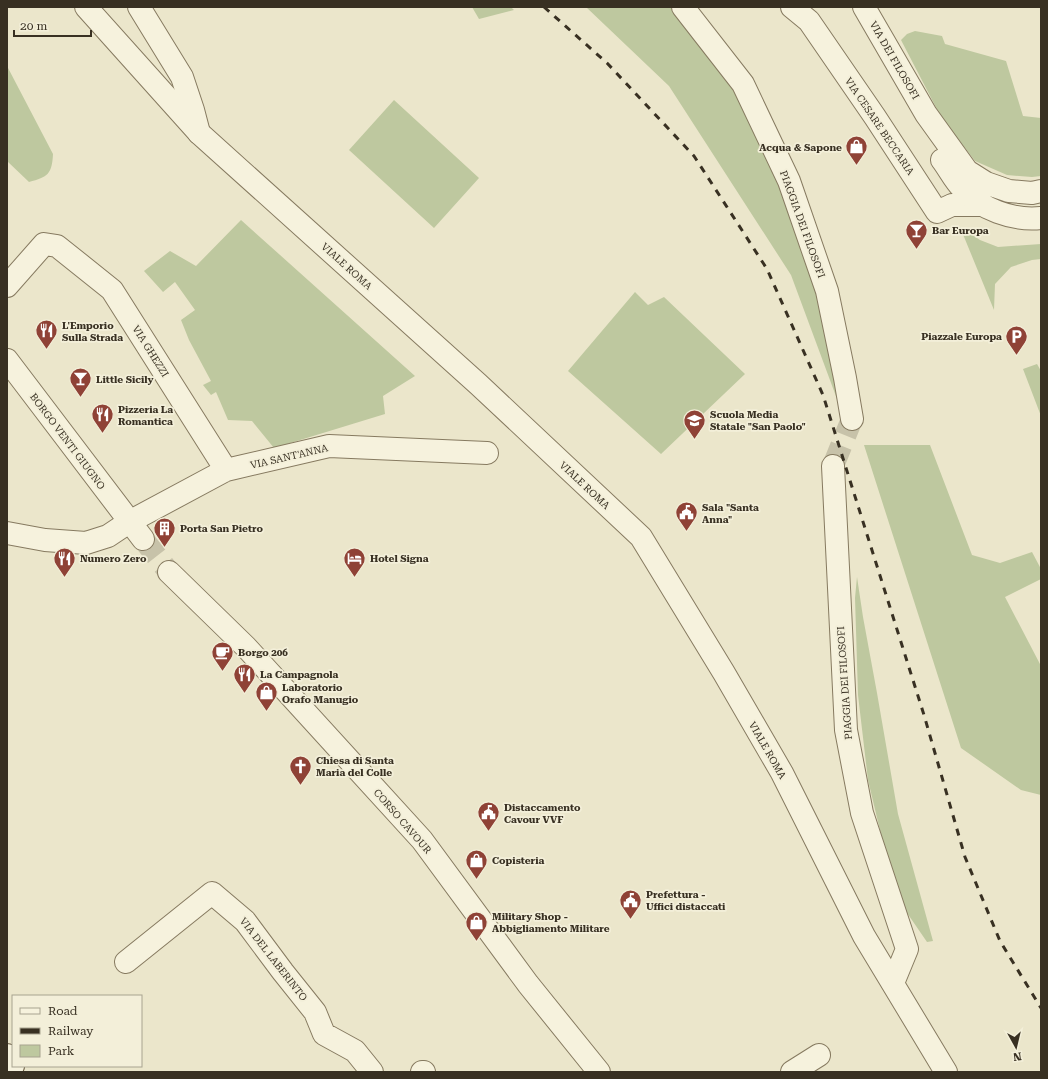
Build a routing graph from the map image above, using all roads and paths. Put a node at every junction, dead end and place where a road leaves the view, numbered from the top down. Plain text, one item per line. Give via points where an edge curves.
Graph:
1 (86, 7) edge
2 (139, 7) edge
3 (683, 7) edge
4 (792, 7) edge
5 (864, 7) edge
6 (926, 114) junction
7 (199, 133) junction
8 (1041, 191) edge
9 (981, 205) junction
10 (1041, 218) edge
11 (7, 286) edge
12 (7, 360) edge
13 (852, 419) tunnel mouth
14 (487, 453) dead end
15 (833, 466) tunnel mouth
16 (226, 470) junction
17 (129, 522) junction
18 (7, 533) edge
19 (143, 539) tunnel mouth
20 (169, 572) tunnel mouth
21 (126, 962) dead end
22 (892, 983) junction
23 (7, 1055) edge
24 (819, 1055) dead end
25 (12, 1064) edge
26 (372, 1072) edge
27 (599, 1072) edge
28 (792, 1072) edge
29 (946, 1072) edge

1 - 7 street, VIALE ROMA
2 - 7 street via 182,77
3 - 13 street, PIAGGIA DEI FILOSOFI via 743,84 789,181 827,291
4 - 9 street, VIA CESARE BECCARIA via 809,21 937,212 952,205
5 - 6 street, VIA DEI FILOSOFI
6 - 8 street, VIA DEI FILOSOFI via 967,171 986,183 1009,191
6 - 9 street, VIA DEI FILOSOFI via 940,157 962,188
7 - 22 street, VIALE ROMA via 478,384 641,538 782,773 864,936
9 - 10 street, VIA DEI FILOSOFI via 1017,217
11 - 16 street, VIA GHEZZI via 44,244 57,246 112,290
12 - 17 street, BORGO VENTI GIUGNO
14 - 16 street, VIA SANT'ANNA via 329,446
15 - 22 street, PIAGGIA DEI FILOSOFI via 846,730 862,813 908,949
16 - 17 street, VIA SANT'ANNA
17 - 18 street, VIA SANT'ANNA via 108,536 86,543 45,540
17 - 19 street
20 - 27 street, CORSO CAVOUR via 246,647 422,840 528,984
21 - 26 street, VIA DEL LABERINTO via 212,893 245,921 316,1012 324,1034 355,1051
22 - 29 street, VIALE ROMA
23 - 25 street
24 - 28 street

